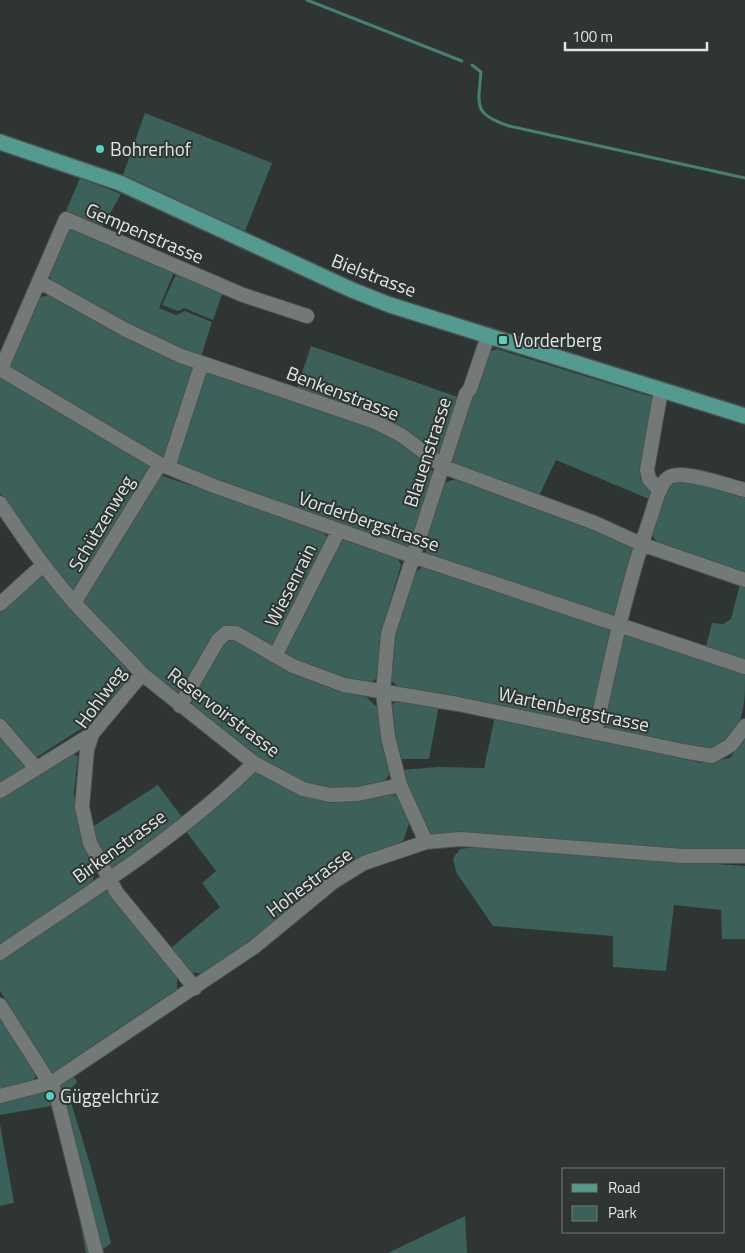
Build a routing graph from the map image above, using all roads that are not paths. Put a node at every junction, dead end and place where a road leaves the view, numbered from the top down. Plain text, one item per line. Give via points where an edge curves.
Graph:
1 (0, 142) edge
2 (40, 282) junction
3 (307, 316) dead end
4 (488, 336) junction
5 (202, 363) junction
6 (0, 369) edge
7 (661, 390) junction
8 (745, 416) edge
9 (164, 465) junction
10 (444, 467) junction
11 (745, 490) edge
12 (660, 492) junction
13 (0, 503) edge
14 (339, 530) junction
15 (641, 544) junction
16 (412, 556) junction
17 (43, 565) junction
18 (745, 580) edge
19 (74, 603) junction
20 (0, 604) edge
21 (618, 626) junction
22 (275, 656) junction
23 (745, 667) edge
24 (142, 674) junction
25 (383, 692) junction
26 (180, 706) junction
27 (0, 726) edge
28 (745, 726) edge
29 (595, 733) junction
30 (92, 734) junction
31 (254, 763) junction
32 (36, 768) junction
33 (400, 785) junction
34 (0, 791) edge
35 (426, 842) junction
36 (745, 856) edge
37 (108, 879) junction
38 (0, 953) edge
39 (195, 988) junction
40 (0, 1005) edge
41 (51, 1083) junction
42 (0, 1096) edge
43 (96, 1253) edge

1 - 4 main road, Bielstrasse via 120,183 352,290
2 - 3 street, Gempenstrasse via 66,220 243,295
2 - 5 street, Benkenstrasse via 126,330
2 - 6 street, Gempenstrasse
4 - 7 main road, Bielstrasse
4 - 10 street, Blauenstrasse
5 - 9 street, Schützenweg
5 - 10 street, Benkenstrasse via 372,421 401,435
6 - 9 street, Vorderbergstrasse
7 - 8 main road, Bielstrasse
7 - 12 street via 647,470 649,479
9 - 14 street, Vorderbergstrasse
9 - 19 street, Schützenweg
10 - 15 street, Benkenstrasse via 595,523
10 - 16 street, Blauenstrasse
11 - 12 street via 680,473 668,478
12 - 15 street
13 - 17 street, Hohlweg
14 - 16 street, Vorderbergstrasse
14 - 22 street, Wiesenrain
15 - 18 street, Benkenstrasse
15 - 21 street
16 - 21 street, Vorderbergstrasse
16 - 25 street, Blauenstrasse via 388,634
17 - 19 street, Hohlweg
17 - 20 street
19 - 24 street, Hohlweg
21 - 23 street, Vorderbergstrasse
21 - 29 street
22 - 25 street, Wartenbergstrasse via 344,685
22 - 26 street, Wartenbergstrasse via 236,633 226,633 218,640
24 - 26 street, Reservoirstrasse
24 - 30 street, Hohlweg
25 - 29 street, Wartenbergstrasse
25 - 33 street, Blauenstrasse via 388,737
26 - 31 street, Reservoirstrasse
27 - 32 street
28 - 29 street, Wartenbergstrasse via 731,745 712,756
30 - 32 street
30 - 37 street, Hohlweg via 87,750 82,808 90,843
31 - 33 street, Reservoirstrasse via 303,789 330,795 358,794
31 - 37 street, Birkenstrasse via 223,794
32 - 34 street
33 - 35 street, Blauenstrasse
35 - 36 street, Hohestrasse via 461,840 683,856
35 - 39 street, Hohestrasse via 364,863 333,882 254,947
37 - 38 street, Birkenstrasse
37 - 39 street, Hohlweg
39 - 41 street, Hohestrasse
40 - 41 street
41 - 42 street, Hohestrasse
41 - 43 street via 66,1125

